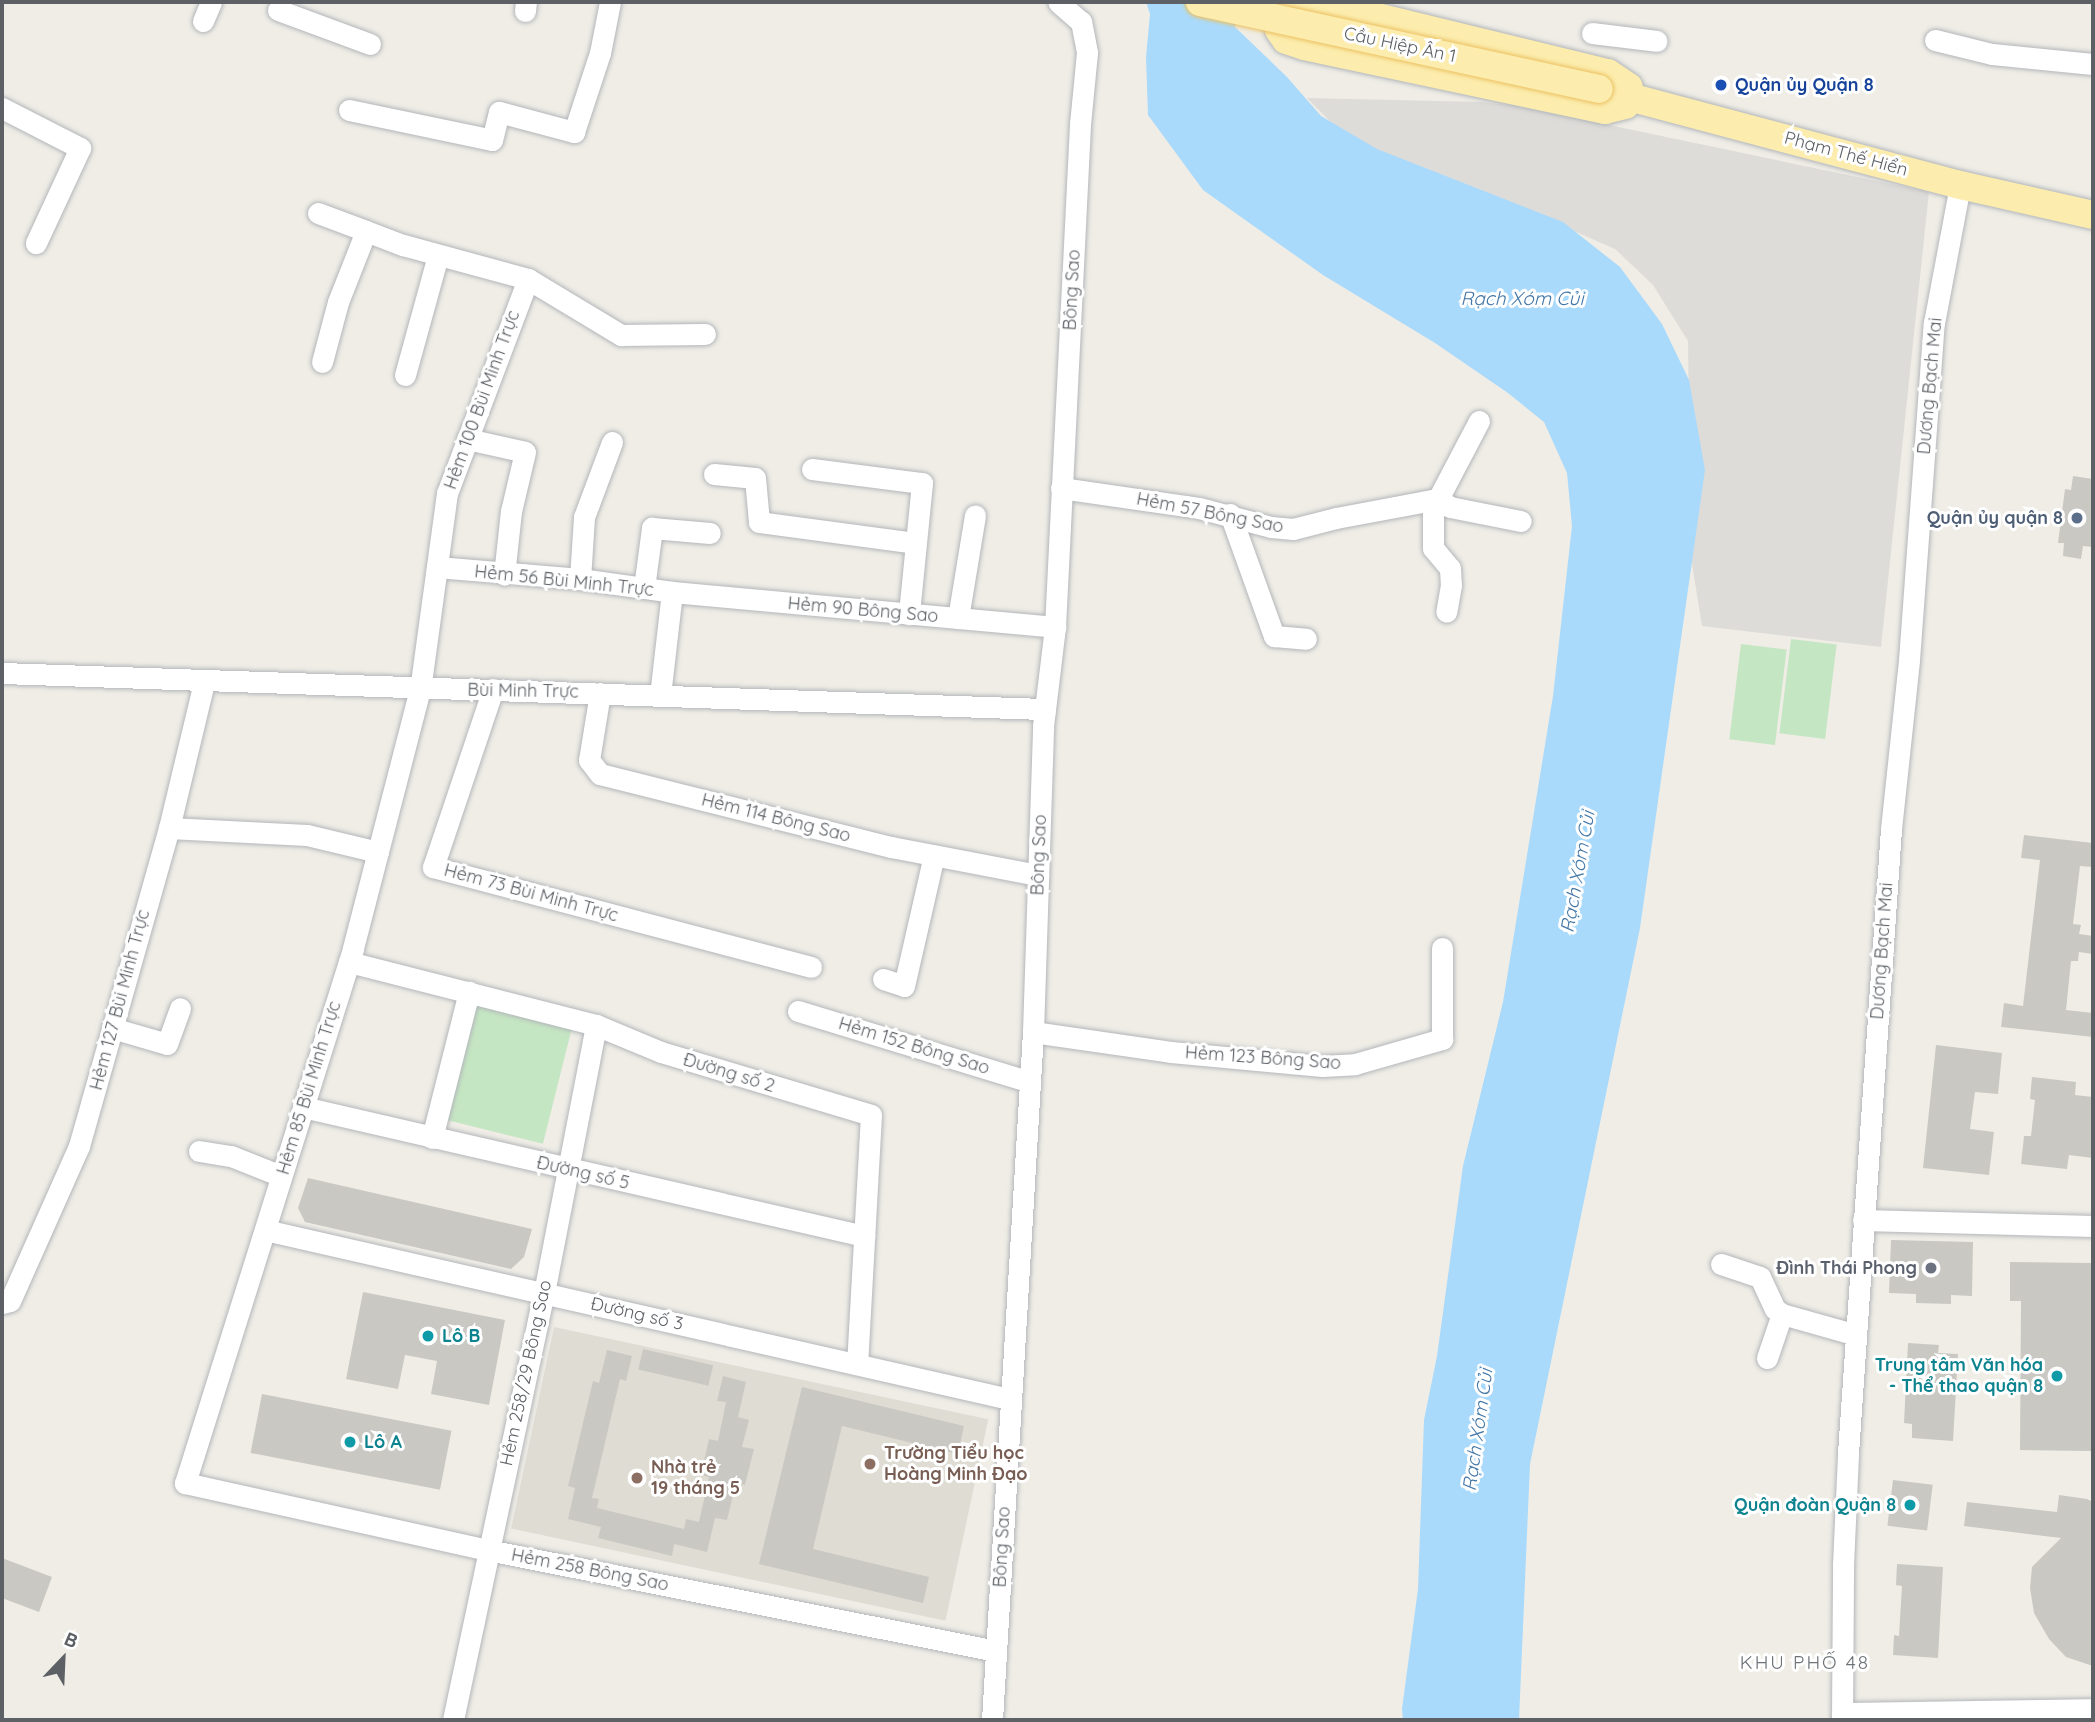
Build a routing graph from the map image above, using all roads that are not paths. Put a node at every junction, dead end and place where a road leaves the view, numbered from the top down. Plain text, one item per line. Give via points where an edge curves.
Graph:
1 (610, 2) edge
2 (1058, 2) edge
3 (1200, 2) edge
4 (1293, 2) edge
5 (1316, 2) edge
6 (278, 10) dead end
7 (1592, 33) dead end
8 (1936, 40) dead end
9 (1657, 41) dead end
10 (370, 44) dead end
11 (2093, 64) edge
12 (1599, 89) joint
13 (1636, 97) junction
14 (2, 108) edge
15 (349, 110) dead end
16 (1960, 186) junction
17 (318, 213) dead end
18 (2093, 215) edge
19 (366, 231) junction
20 (36, 243) dead end
21 (438, 255) junction
22 (527, 279) junction
23 (705, 334) dead end
24 (322, 362) dead end
25 (405, 375) dead end
26 (1479, 421) dead end
27 (467, 439) junction
28 (612, 442) dead end
29 (812, 469) dead end
30 (714, 474) dead end
31 (1061, 488) junction
32 (1436, 499) junction
33 (1230, 514) junction
34 (975, 515) dead end
35 (1521, 521) dead end
36 (710, 533) dead end
37 (916, 543) junction
38 (437, 567) junction
39 (504, 575) junction
40 (580, 579) junction
41 (644, 588) junction
42 (672, 593) junction
43 (1446, 612) dead end
44 (909, 614) junction
45 (958, 618) junction
46 (1055, 627) junction
47 (1306, 639) dead end
48 (2, 673) edge
49 (204, 682) junction
50 (420, 689) junction
51 (493, 689) junction
52 (600, 693) junction
53 (660, 695) junction
54 (1045, 709) junction
55 (169, 828) junction
56 (378, 852) junction
57 (934, 855) junction
58 (1038, 875) junction
59 (1442, 948) dead end
60 (349, 961) junction
61 (811, 967) dead end
62 (883, 979) dead end
63 (469, 992) junction
64 (180, 1008) dead end
65 (798, 1011) dead end
66 (596, 1025) junction
67 (112, 1028) junction
68 (1033, 1032) junction
69 (1030, 1082) junction
70 (303, 1107) junction
71 (432, 1138) junction
72 (199, 1151) dead end
73 (566, 1170) junction
74 (281, 1176) junction
75 (1863, 1220) junction
76 (2093, 1226) edge
77 (265, 1230) junction
78 (864, 1236) junction
79 (1721, 1264) dead end
80 (544, 1293) junction
81 (2, 1303) edge
82 (1782, 1314) junction
83 (1856, 1335) junction
84 (1767, 1358) dead end
85 (857, 1364) junction
86 (1009, 1399) junction
87 (185, 1483) joint
88 (488, 1550) junction
89 (996, 1651) junction
90 (2093, 1709) edge
91 (1842, 1717) edge
92 (453, 1720) edge
93 (992, 1720) edge

1 - 15 street via 600,53 574,132 499,112 492,140
2 - 31 street, Bông Sao via 1081,22 1087,52
3 - 12 main road, Cầu Hiệp Ân 1, bridge
4 - 13 main road via 1287,6 1279,30 1286,40 1304,47 1605,110 1620,108
5 - 13 main road via 1608,73 1627,84
6 - 10 street
7 - 9 street
8 - 11 street via 1992,54
12 - 13 main road, Phạm Thế Hiển
13 - 16 main road, Phạm Thế Hiển
14 - 20 street via 80,148
16 - 18 main road, Phạm Thế Hiển
16 - 75 street, Dương Bạch Mai via 1934,323
17 - 19 street
19 - 21 street
19 - 24 street via 338,302
21 - 22 street
21 - 25 street
22 - 23 street via 621,335
22 - 27 street, Hẻm 100 Bùi Minh Trực
26 - 32 street
27 - 38 street, Hẻm 100 Bùi Minh Trực via 447,493
27 - 39 street via 525,452 511,511
28 - 40 street via 584,517
29 - 37 street via 922,483
30 - 37 street via 755,478 760,522
31 - 33 street, Hẻm 57 Bông Sao
31 - 46 street, Bông Sao
32 - 33 street, Hẻm 57 Bông Sao via 1293,529
32 - 35 street, Hẻm 57 Bông Sao
32 - 43 street via 1433,548 1450,568
33 - 47 street via 1274,636
34 - 45 street
36 - 41 street via 652,528
37 - 44 street
38 - 39 street, Hẻm 56 Bùi Minh Trực
38 - 50 street, Hẻm 100 Bùi Minh Trực
39 - 40 street, Hẻm 56 Bùi Minh Trực
40 - 41 street, Hẻm 56 Bùi Minh Trực
41 - 42 street, Hẻm 56 Bùi Minh Trực
42 - 44 street, Hẻm 90 Bông Sao
42 - 53 street, Hẻm 56 Bùi Minh Trực
44 - 45 street, Hẻm 90 Bông Sao
45 - 46 street, Hẻm 90 Bông Sao
46 - 54 street, Bông Sao
48 - 49 street, Bùi Minh Trực
49 - 50 street, Bùi Minh Trực
49 - 55 street, Hẻm 127 Bùi Minh Trực
50 - 51 street, Bùi Minh Trực
50 - 56 street, Hẻm 85 Bùi Minh Trực
51 - 52 street, Bùi Minh Trực
51 - 61 street, Hẻm 73 Bùi Minh Trực via 433,867
52 - 53 street, Bùi Minh Trực
52 - 57 street, Hẻm 114 Bông Sao via 589,760 600,774
53 - 54 street, Bùi Minh Trực
54 - 58 street, Bông Sao
55 - 56 street via 307,835
55 - 67 street, Hẻm 127 Bùi Minh Trực
56 - 60 street, Hẻm 85 Bùi Minh Trực
57 - 58 street, Hẻm 114 Bông Sao
57 - 62 street via 904,986
58 - 68 street, Bông Sao
59 - 68 street, Hẻm 123 Bông Sao via 1442,1040 1355,1064 1322,1066 1171,1052
60 - 63 street, Đường số 2
60 - 70 street, Hẻm 85 Bùi Minh Trực
63 - 66 street, Đường số 2
63 - 71 street
64 - 67 street via 167,1044
65 - 69 street, Hẻm 152 Bông Sao
66 - 73 street, Hẻm 258/29 Bông Sao
66 - 78 street, Đường số 2 via 661,1052 871,1115
67 - 81 street, Hẻm 127 Bùi Minh Trực via 79,1146 10,1301
68 - 69 street, Bông Sao
69 - 86 street, Bông Sao
70 - 71 street, Đường số 5
70 - 74 street, Hẻm 85 Bùi Minh Trực
71 - 73 street, Đường số 5
72 - 74 street via 232,1156
73 - 78 street, Đường số 5
73 - 80 street, Hẻm 258/29 Bông Sao
74 - 77 street, Hẻm 85 Bùi Minh Trực
75 - 76 street
75 - 83 street, Dương Bạch Mai
77 - 80 street, Đường số 3
77 - 87 street, Hẻm 85 Bùi Minh Trực
78 - 85 street, Đường số 2
79 - 82 street via 1760,1277
80 - 85 street, Đường số 3
80 - 88 street, Hẻm 258/29 Bông Sao
82 - 83 street
82 - 84 street
83 - 91 street, Dương Bạch Mai via 1843,1566
85 - 86 street, Đường số 3
86 - 89 street, Bông Sao
87 - 88 street, Hẻm 258 Bông Sao
88 - 89 street, Hẻm 258 Bông Sao
88 - 92 street, Hẻm 258/29 Bông Sao
89 - 93 street, Bông Sao
90 - 91 street

